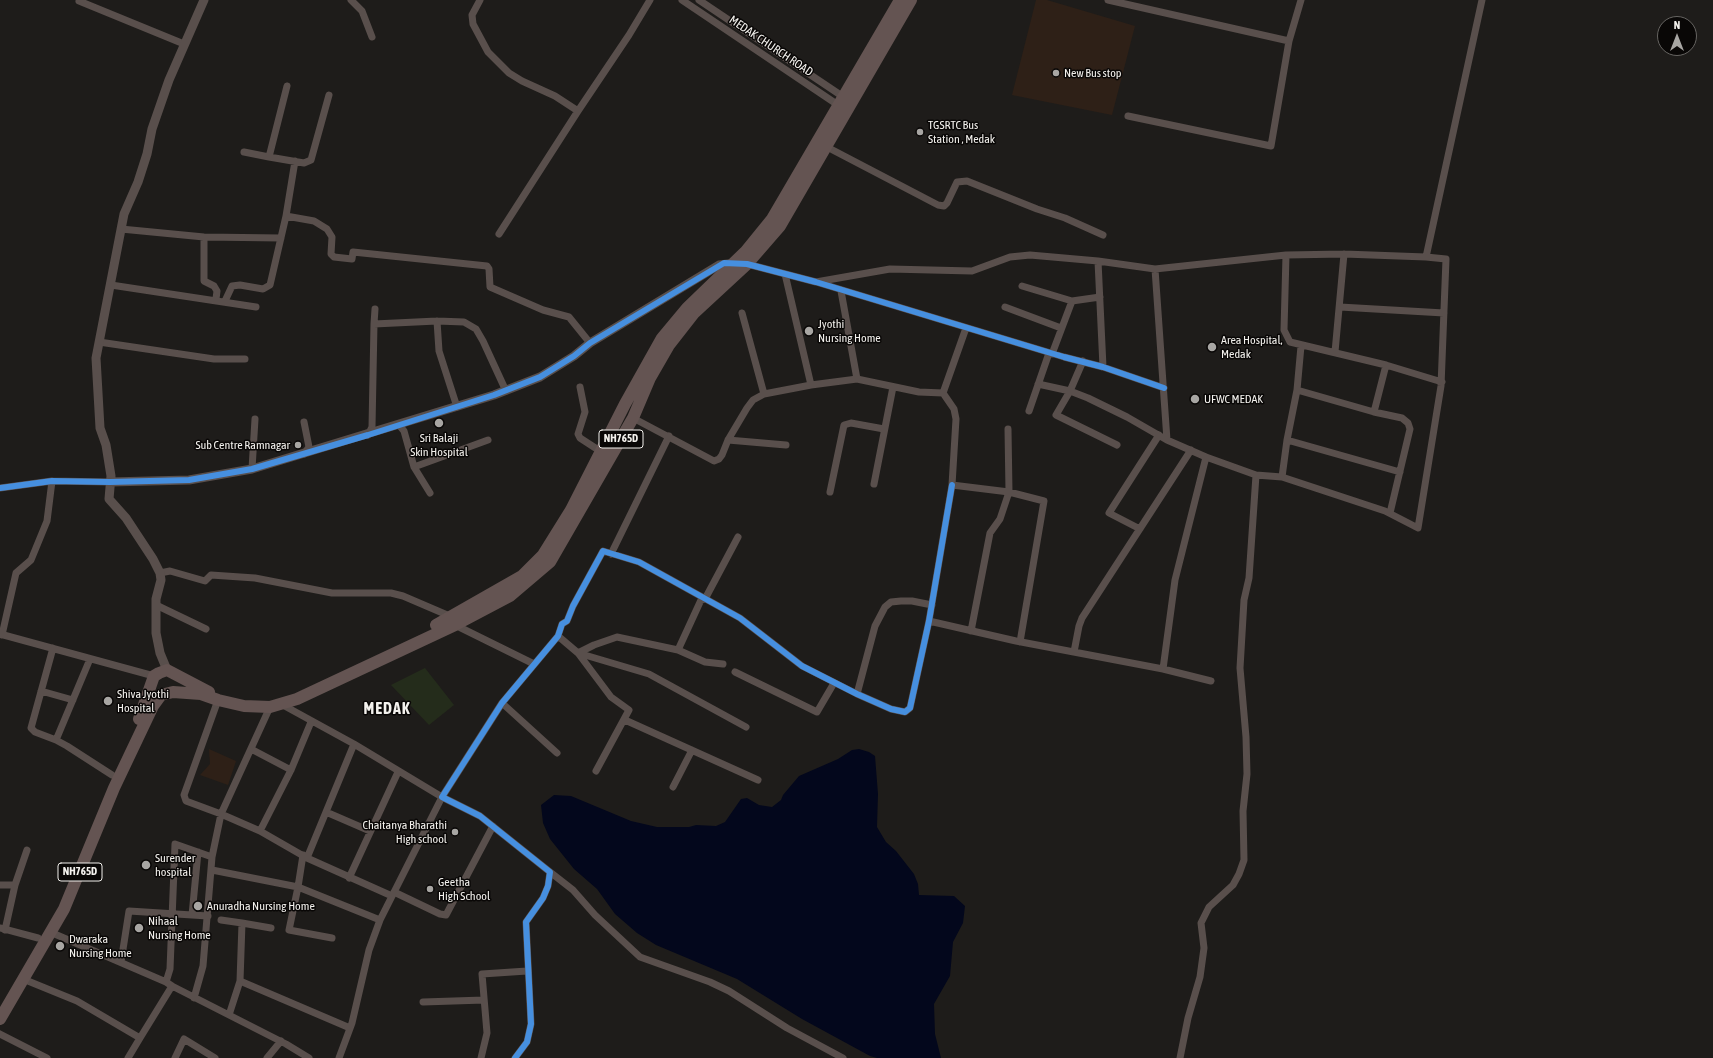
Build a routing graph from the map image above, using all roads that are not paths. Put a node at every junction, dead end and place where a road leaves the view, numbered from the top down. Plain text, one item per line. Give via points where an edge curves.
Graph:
1 (204, 0) edge
2 (351, 0) edge
3 (480, 0) edge
4 (650, 0) edge
5 (682, 0) edge
6 (700, 0) edge
7 (900, 0) edge
8 (911, 0) edge
9 (1108, 0) edge
10 (1301, 0) edge
11 (1480, 0) edge
12 (79, 1) edge
13 (372, 37) dead end
14 (1289, 41) junction
15 (184, 44) junction
16 (287, 86) dead end
17 (329, 94) dead end
18 (845, 103) junction
19 (578, 110) junction
20 (1128, 116) dead end
21 (826, 146) junction
22 (244, 152) dead end
23 (269, 157) junction
24 (295, 161) junction
25 (286, 216) junction
26 (121, 230) junction
27 (499, 234) dead end
28 (1103, 235) dead end
29 (204, 237) junction
30 (281, 238) junction
31 (1344, 254) junction
32 (1286, 255) junction
33 (1426, 257) junction
34 (1098, 261) junction
35 (733, 262) junction
36 (747, 264) junction
37 (1155, 270) junction
38 (785, 274) junction
39 (816, 282) junction
40 (110, 285) junction
41 (1022, 286) dead end
42 (841, 291) junction
43 (1100, 298) junction
44 (216, 299) junction
45 (225, 301) junction
46 (1072, 301) junction
47 (256, 306) dead end
48 (1340, 306) junction
49 (1005, 307) dead end
50 (375, 309) dead end
51 (742, 313) dead end
52 (1444, 313) junction
53 (437, 321) junction
54 (374, 324) junction
55 (966, 328) junction
56 (1061, 328) junction
57 (99, 342) junction
58 (590, 343) junction
59 (1301, 346) junction
60 (1335, 352) junction
61 (1051, 353) junction
62 (245, 359) dead end
63 (1083, 361) junction
64 (1386, 364) junction
65 (1103, 367) junction
66 (857, 379) junction
67 (1442, 382) junction
68 (1038, 384) junction
69 (812, 386) junction
70 (580, 387) dead end
71 (893, 387) junction
72 (1164, 388) junction
73 (1297, 390) junction
74 (506, 391) junction
75 (1070, 391) junction
76 (943, 393) junction
77 (764, 394) junction
78 (457, 407) junction
79 (1029, 411) dead end
80 (1374, 412) junction
81 (633, 418) junction
82 (255, 419) dead end
83 (304, 422) dead end
84 (399, 425) junction
85 (884, 429) junction
86 (1008, 429) dead end
87 (368, 435) junction
88 (1160, 435) junction
89 (669, 436) junction
90 (488, 440) dead end
91 (728, 440) junction
92 (1167, 440) junction
93 (1287, 440) junction
94 (786, 445) dead end
95 (1118, 445) dead end
96 (1191, 450) junction
97 (600, 451) junction
98 (304, 454) junction
99 (1206, 457) junction
100 (414, 467) junction
101 (252, 469) junction
102 (1400, 472) junction
103 (1256, 475) junction
104 (1282, 477) junction
105 (52, 481) junction
106 (110, 482) junction
107 (874, 484) dead end
108 (952, 485) junction
109 (0, 488) edge
110 (430, 492) dead end
111 (830, 492) dead end
112 (1009, 492) junction
113 (1390, 513) junction
114 (1140, 529) junction
115 (738, 537) dead end
116 (611, 554) junction
117 (160, 573) junction
118 (705, 599) junction
119 (156, 605) junction
120 (932, 605) junction
121 (454, 621) junction
122 (929, 621) junction
123 (206, 629) dead end
124 (974, 631) junction
125 (1, 635) edge
126 (558, 636) junction
127 (1020, 642) junction
128 (53, 648) junction
129 (678, 650) junction
130 (1074, 652) junction
131 (578, 653) junction
132 (90, 658) junction
133 (534, 664) junction
134 (723, 664) dead end
135 (1163, 669) junction
136 (167, 670) junction
137 (735, 672) dead end
138 (154, 676) junction
139 (1211, 681) dead end
140 (834, 683) junction
141 (41, 691) junction
142 (857, 694) junction
143 (73, 700) junction
144 (218, 700) junction
145 (502, 703) junction
146 (276, 706) junction
147 (624, 720) junction
148 (312, 722) junction
149 (746, 727) dead end
150 (56, 740) junction
151 (354, 744) junction
152 (251, 749) junction
153 (692, 750) junction
154 (557, 753) dead end
155 (291, 770) junction
156 (596, 771) dead end
157 (398, 772) junction
158 (112, 775) junction
159 (758, 780) dead end
160 (673, 787) dead end
161 (442, 797) junction
162 (326, 812) junction
163 (221, 814) junction
164 (493, 826) junction
165 (260, 831) junction
166 (370, 831) junction
167 (27, 850) dead end
168 (198, 852) junction
169 (305, 856) junction
170 (212, 857) junction
171 (212, 870) junction
172 (550, 872) junction
173 (349, 878) junction
174 (0, 885) edge
175 (15, 885) junction
176 (298, 887) junction
177 (393, 894) junction
178 (173, 915) junction
179 (192, 915) junction
180 (208, 916) junction
181 (222, 920) dead end
182 (380, 920) junction
183 (242, 923) junction
184 (271, 928) dead end
185 (2, 929) edge
186 (50, 932) junction
187 (38, 938) junction
188 (332, 938) dead end
189 (122, 962) junction
190 (528, 971) junction
191 (23, 979) junction
192 (240, 981) junction
193 (169, 984) junction
194 (194, 998) junction
195 (484, 1000) junction
196 (423, 1002) dead end
197 (0, 1003) edge
198 (229, 1015) junction
199 (0, 1019) edge
200 (350, 1028) junction
201 (0, 1034) edge
202 (140, 1038) junction
203 (281, 1041) junction
204 (47, 1058) edge
205 (128, 1058) edge
206 (175, 1058) edge
207 (215, 1058) edge
208 (267, 1058) edge
209 (309, 1058) edge
210 (339, 1058) edge
211 (481, 1058) edge
212 (515, 1058) edge
213 (843, 1058) edge
214 (1180, 1058) edge

1 - 15 street
2 - 13 street via 362,11
3 - 19 street via 472,16 473,24 488,52 522,81
4 - 19 street via 629,36
5 - 18 street, MEDAK CHURCH ROAD
6 - 18 street, MEDAK CHURCH ROAD
7 - 18 highway, NH765D
8 - 18 highway, NH765D
9 - 14 street
10 - 14 street
11 - 33 street
12 - 15 street
14 - 20 street via 1271,146
15 - 26 street via 152,129 147,154 124,214
16 - 23 street
17 - 24 street via 311,160 304,163
18 - 21 highway, NH765D
18 - 35 highway, NH765D via 772,220 746,251
19 - 27 street
21 - 28 street via 938,205 944,206 948,203 957,182 966,181
21 - 36 highway, NH765D via 780,226
22 - 23 street
23 - 24 street
24 - 25 street
25 - 30 street
25 - 58 street via 314,221 327,229 332,237 331,254 334,257 352,259 353,252 487,266 490,287 543,310 569,316
26 - 29 street
26 - 40 street
29 - 30 street
29 - 44 street via 204,281 214,286 217,291
30 - 45 street via 270,285 263,289 232,286
31 - 32 street
31 - 33 street
31 - 48 street
32 - 37 street
32 - 59 street via 1284,330 1290,342
33 - 52 street via 1446,259
34 - 37 street
34 - 39 street via 1020,255 972,271 890,269
34 - 43 street
35 - 36 street
35 - 58 street via 719,265
35 - 97 highway, NH765D via 687,308 662,338
36 - 38 street
36 - 81 highway, NH765D via 694,313 669,344 650,378
37 - 72 street
38 - 39 street
38 - 69 street
39 - 42 street
40 - 44 street
40 - 57 street
41 - 46 street
42 - 55 street
42 - 66 street
43 - 46 street
43 - 65 street
44 - 45 street
45 - 47 street
46 - 56 street
48 - 52 street
48 - 60 street
49 - 56 street
50 - 54 street
51 - 77 street
52 - 67 street
53 - 54 street
53 - 74 street via 464,322 476,329
53 - 78 street via 439,351
54 - 87 street via 372,427
55 - 61 street
55 - 76 street
56 - 61 street
57 - 62 street via 214,359
57 - 106 street via 96,358 100,428 106,446
58 - 74 street via 540,377
59 - 60 street
59 - 73 street
60 - 64 street
61 - 63 street
61 - 68 street
63 - 65 street
63 - 75 street
64 - 67 street
64 - 80 street
65 - 72 street
66 - 69 street
66 - 71 street
67 - 113 street via 1418,528
68 - 75 street
68 - 79 street
69 - 77 street
70 - 97 street via 585,412 578,434
71 - 76 street
71 - 85 street
72 - 92 street
73 - 80 street
73 - 93 street
74 - 78 street
75 - 88 street
75 - 95 street via 1056,415
76 - 108 street via 954,409 956,419
77 - 91 street via 753,400 746,408
78 - 84 street
80 - 102 street via 1402,418 1408,423 1410,429
81 - 89 street
81 - 121 highway, NH765D via 550,562 510,596
82 - 101 street
83 - 98 street via 309,447
84 - 87 street
84 - 100 street via 404,431
85 - 107 street
85 - 111 street via 850,423 844,426
86 - 112 street
87 - 98 street
88 - 92 street
88 - 114 street via 1109,513
89 - 91 street via 714,461 722,455
89 - 116 street
90 - 100 street
91 - 94 street
92 - 96 street
93 - 102 street
93 - 104 street
96 - 99 street
96 - 114 street
97 - 121 highway, NH765D via 571,510 533,566
98 - 101 street
99 - 103 street
99 - 135 street via 1175,580
100 - 110 street
101 - 106 street via 190,480
102 - 113 street
103 - 104 street
103 - 214 street via 1240,668 1247,774 1243,810 1244,860 1233,885 1209,907 1201,923 1204,948 1200,976
104 - 113 street
105 - 106 street
105 - 109 street
105 - 125 street via 47,521 31,560 16,573
106 - 117 street via 109,499 126,518
108 - 112 street
108 - 120 street
112 - 124 street via 1000,519 990,533 971,631
112 - 127 street via 1044,501
114 - 130 street via 1082,618
115 - 118 street
116 - 118 street via 639,562
116 - 126 street via 603,551 567,621 562,624
117 - 119 street
117 - 121 street via 170,570 205,581 211,575 255,578 332,593 390,593 408,598
118 - 129 street via 701,600
118 - 140 street via 744,620 802,666
119 - 123 street
119 - 136 street via 156,633
120 - 122 street
120 - 142 street via 901,601 891,602 885,607 875,626
121 - 133 street
121 - 136 highway, NH765D via 308,686 270,700 251,701 222,697
121 - 146 highway, NH765D via 297,699
122 - 124 street
122 - 142 street via 910,708 904,712 891,709
124 - 127 street
125 - 128 street
126 - 131 street
126 - 133 street
127 - 130 street
128 - 132 street
128 - 141 street
129 - 131 street via 617,637
129 - 134 street via 705,662
130 - 135 street
131 - 147 street via 611,697 629,710
131 - 149 street via 649,674
132 - 138 street
132 - 143 street
133 - 145 street
135 - 139 street
136 - 138 highway
137 - 140 street via 817,712
138 - 158 highway, NH765D via 142,713
140 - 142 street
141 - 143 street
141 - 150 street via 31,728 34,732
143 - 150 street
144 - 146 highway, NH765D via 244,706
144 - 163 street via 184,795 186,802
144 - 186 highway, NH765D via 201,694 161,694 114,788 64,910
145 - 154 street
145 - 161 street
146 - 148 street
146 - 152 street
147 - 153 street
147 - 156 street
148 - 151 street
148 - 155 street
150 - 158 street
151 - 157 street
151 - 162 street
152 - 155 street
152 - 163 street
153 - 159 street
153 - 160 street
155 - 165 street
157 - 161 street
157 - 166 street
158 - 187 highway, NH765D via 57,905
161 - 164 street via 480,816
161 - 177 street
162 - 166 street
162 - 169 street
163 - 165 street
163 - 170 street
164 - 172 street
164 - 177 street via 446,915
165 - 169 street
166 - 173 street
167 - 175 street
168 - 170 street
168 - 178 street via 175,844
168 - 179 street
169 - 173 street
169 - 176 street
170 - 171 street
171 - 176 street
171 - 180 street
172 - 190 street via 543,898 526,922
172 - 213 street via 573,890 595,915 640,957 729,991 787,1028
173 - 177 street
174 - 175 street
175 - 185 street
176 - 182 street
176 - 188 street via 289,930
177 - 182 street
178 - 179 street
178 - 189 street via 128,911
178 - 193 street
179 - 180 street
180 - 194 street via 203,966
181 - 183 street
182 - 200 street via 369,950
183 - 184 street
183 - 192 street
185 - 187 street
186 - 189 street
186 - 191 highway, NH765D
187 - 197 highway, NH765D
189 - 193 street
190 - 195 street via 482,974
190 - 212 street via 531,1024 527,1042
191 - 199 highway, NH765D
191 - 202 street via 77,1001
192 - 198 street
192 - 200 street
193 - 194 street
193 - 202 street
194 - 198 street
195 - 196 street
195 - 211 street via 487,1033
198 - 203 street
200 - 210 street
201 - 204 street
202 - 205 street
203 - 208 street
203 - 209 street
206 - 207 street via 184,1039

